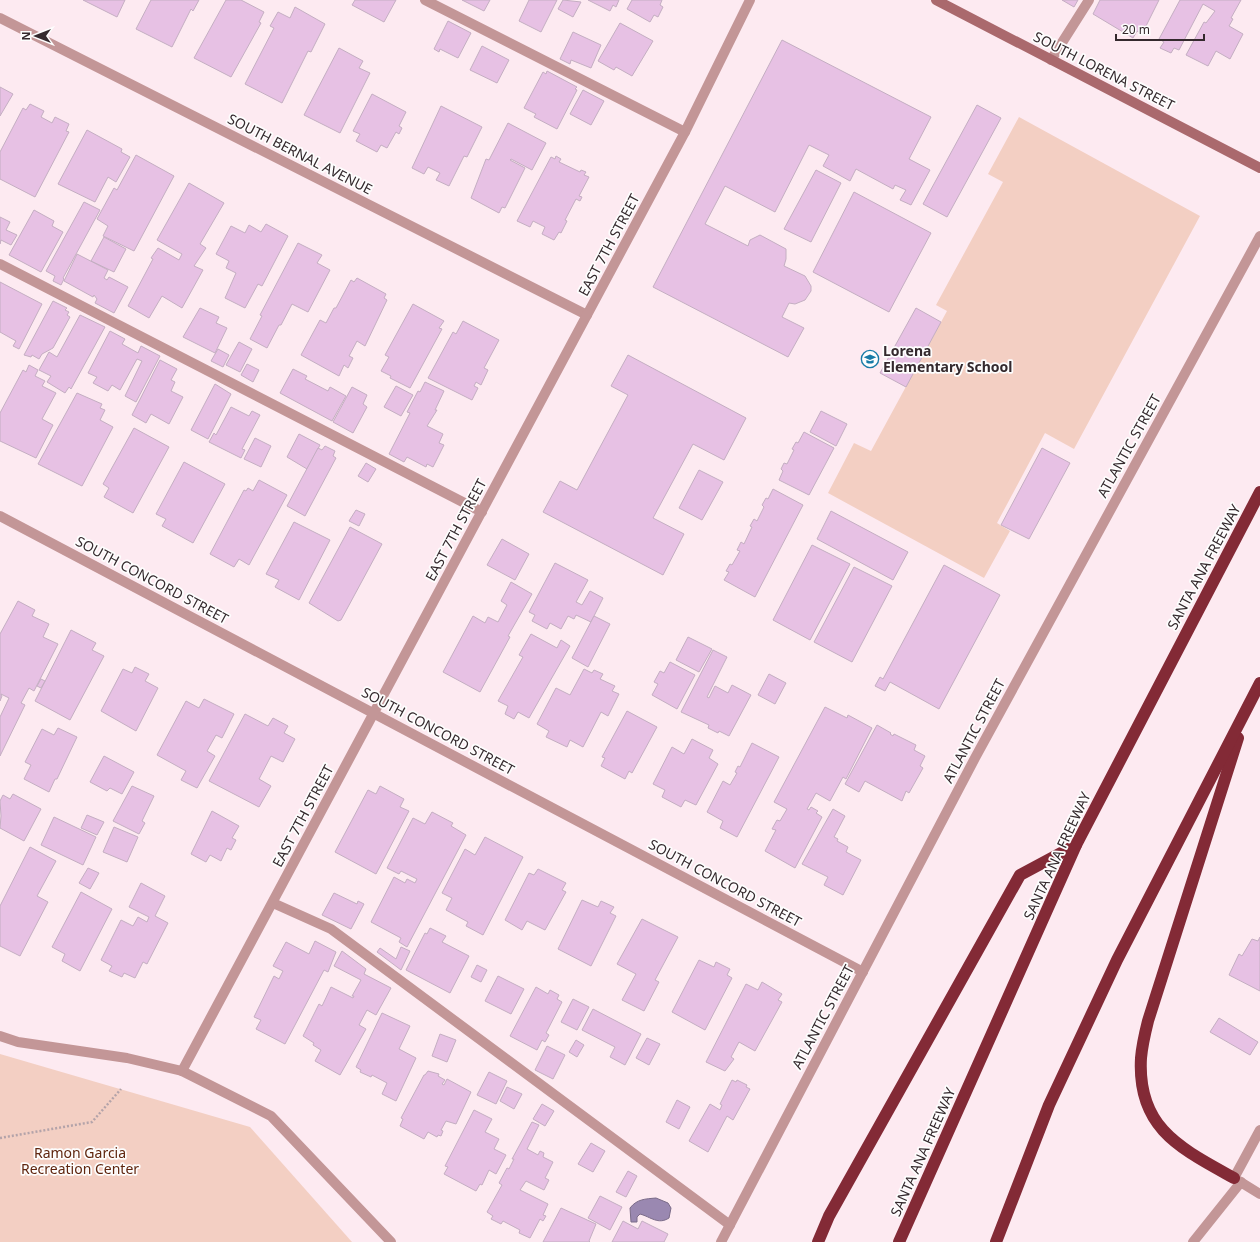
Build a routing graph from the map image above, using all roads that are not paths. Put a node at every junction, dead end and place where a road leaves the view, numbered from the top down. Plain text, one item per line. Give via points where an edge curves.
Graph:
1 (426, 0) edge
2 (750, 0) edge
3 (936, 0) edge
4 (1089, 0) edge
5 (0, 18) edge
6 (1051, 60) junction
7 (685, 132) junction
8 (1260, 168) edge
9 (1260, 236) edge
10 (0, 264) edge
11 (587, 315) junction
12 (1260, 492) edge
13 (482, 512) junction
14 (0, 516) edge
15 (1260, 683) edge
16 (1249, 704) junction
17 (374, 714) junction
18 (1076, 845) junction
19 (273, 902) junction
20 (863, 972) junction
21 (0, 1036) edge
22 (182, 1071) junction
23 (1260, 1130) edge
24 (1238, 1180) junction
25 (1260, 1194) edge
26 (730, 1225) junction
27 (391, 1242) edge
28 (721, 1242) edge
29 (818, 1242) edge
30 (899, 1242) edge
31 (996, 1242) edge
32 (1194, 1242) edge

1 - 7 street
2 - 7 street, EAST 7TH STREET
3 - 6 main road, SOUTH LORENA STREET
4 - 6 street
5 - 11 street, SOUTH BERNAL AVENUE
6 - 8 main road, SOUTH LORENA STREET
7 - 11 street, EAST 7TH STREET
9 - 20 street, ATLANTIC STREET via 975,758
10 - 13 street
11 - 13 street, EAST 7TH STREET
12 - 18 highway, SANTA ANA FREEWAY
13 - 17 street, EAST 7TH STREET
14 - 17 street, SOUTH CONCORD STREET
15 - 16 highway
16 - 24 highway via 1148,1022 1141,1057 1142,1086 1149,1111 1162,1130 1187,1152
16 - 31 highway via 1117,960 1049,1105
17 - 19 street, EAST 7TH STREET
17 - 20 street, SOUTH CONCORD STREET
18 - 29 highway via 1020,875 829,1216
18 - 30 highway, SANTA ANA FREEWAY
19 - 22 street, EAST 7TH STREET
19 - 26 street via 330,929
20 - 26 street, ATLANTIC STREET
21 - 22 street via 18,1042 127,1058
22 - 27 street via 271,1116
23 - 24 street
24 - 25 street
24 - 32 street
26 - 28 street, ATLANTIC STREET

